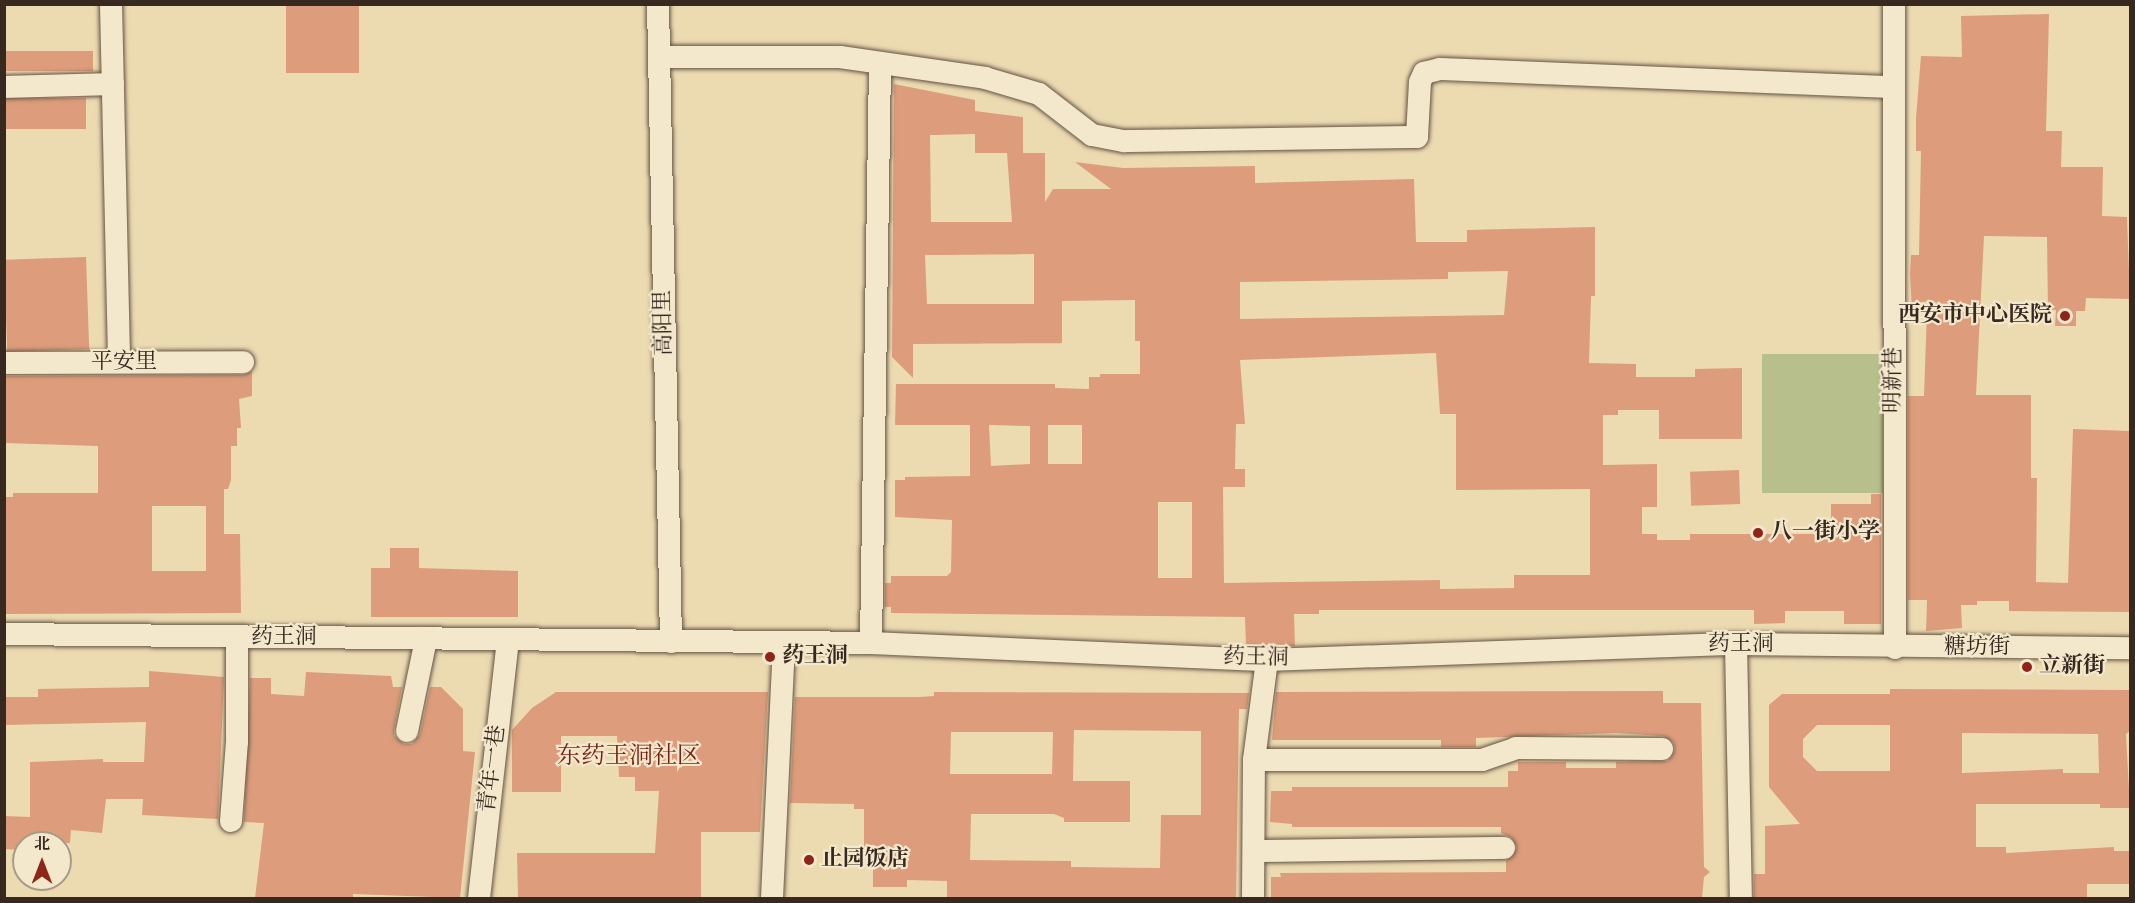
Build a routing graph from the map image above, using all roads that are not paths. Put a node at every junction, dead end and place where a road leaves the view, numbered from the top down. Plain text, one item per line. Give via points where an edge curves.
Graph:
1 (111, 4) edge
2 (658, 4) edge
3 (1894, 4) edge
4 (659, 57) junction
5 (880, 63) junction
6 (112, 84) junction
7 (4, 87) edge
8 (1893, 87) junction
9 (243, 362) dead end
10 (4, 363) edge
11 (119, 363) junction
12 (4, 634) edge
13 (237, 638) junction
14 (426, 639) junction
15 (508, 640) junction
16 (671, 642) junction
17 (784, 643) junction
18 (871, 643) junction
19 (1736, 644) junction
20 (1895, 648) junction
21 (2130, 648) edge
22 (1267, 660) junction
23 (407, 732) dead end
24 (1662, 749) dead end
25 (1254, 760) junction
26 (231, 821) dead end
27 (1504, 848) dead end
28 (1254, 852) junction
29 (479, 898) edge
30 (772, 898) edge
31 (1253, 898) edge
32 (1741, 898) edge

1 - 6 street
2 - 4 street, 高阳里
3 - 8 street, 明新巷
4 - 5 street via 810,56
4 - 16 street, 高阳里
5 - 8 street via 1005,83 1053,102 1092,135 1124,141 1417,137 1420,82 1424,73 1440,69
5 - 18 street
6 - 7 street
6 - 11 street
8 - 20 street, 明新巷
9 - 11 street, 平安里
10 - 11 street, 平安里
12 - 13 street, 药王洞
13 - 14 street, 药王洞
13 - 26 street via 237,742
14 - 15 street, 药王洞
14 - 23 street
15 - 16 street, 药王洞
15 - 29 street, 青年一巷
16 - 17 street, 药王洞
17 - 18 street, 药王洞
17 - 30 street
18 - 22 street, 药王洞
19 - 20 street, 药王洞
19 - 22 street, 药王洞
19 - 32 street
20 - 21 street, 糖坊街
22 - 25 street
24 - 25 street via 1516,748 1482,760
25 - 28 street
27 - 28 street
28 - 31 street

